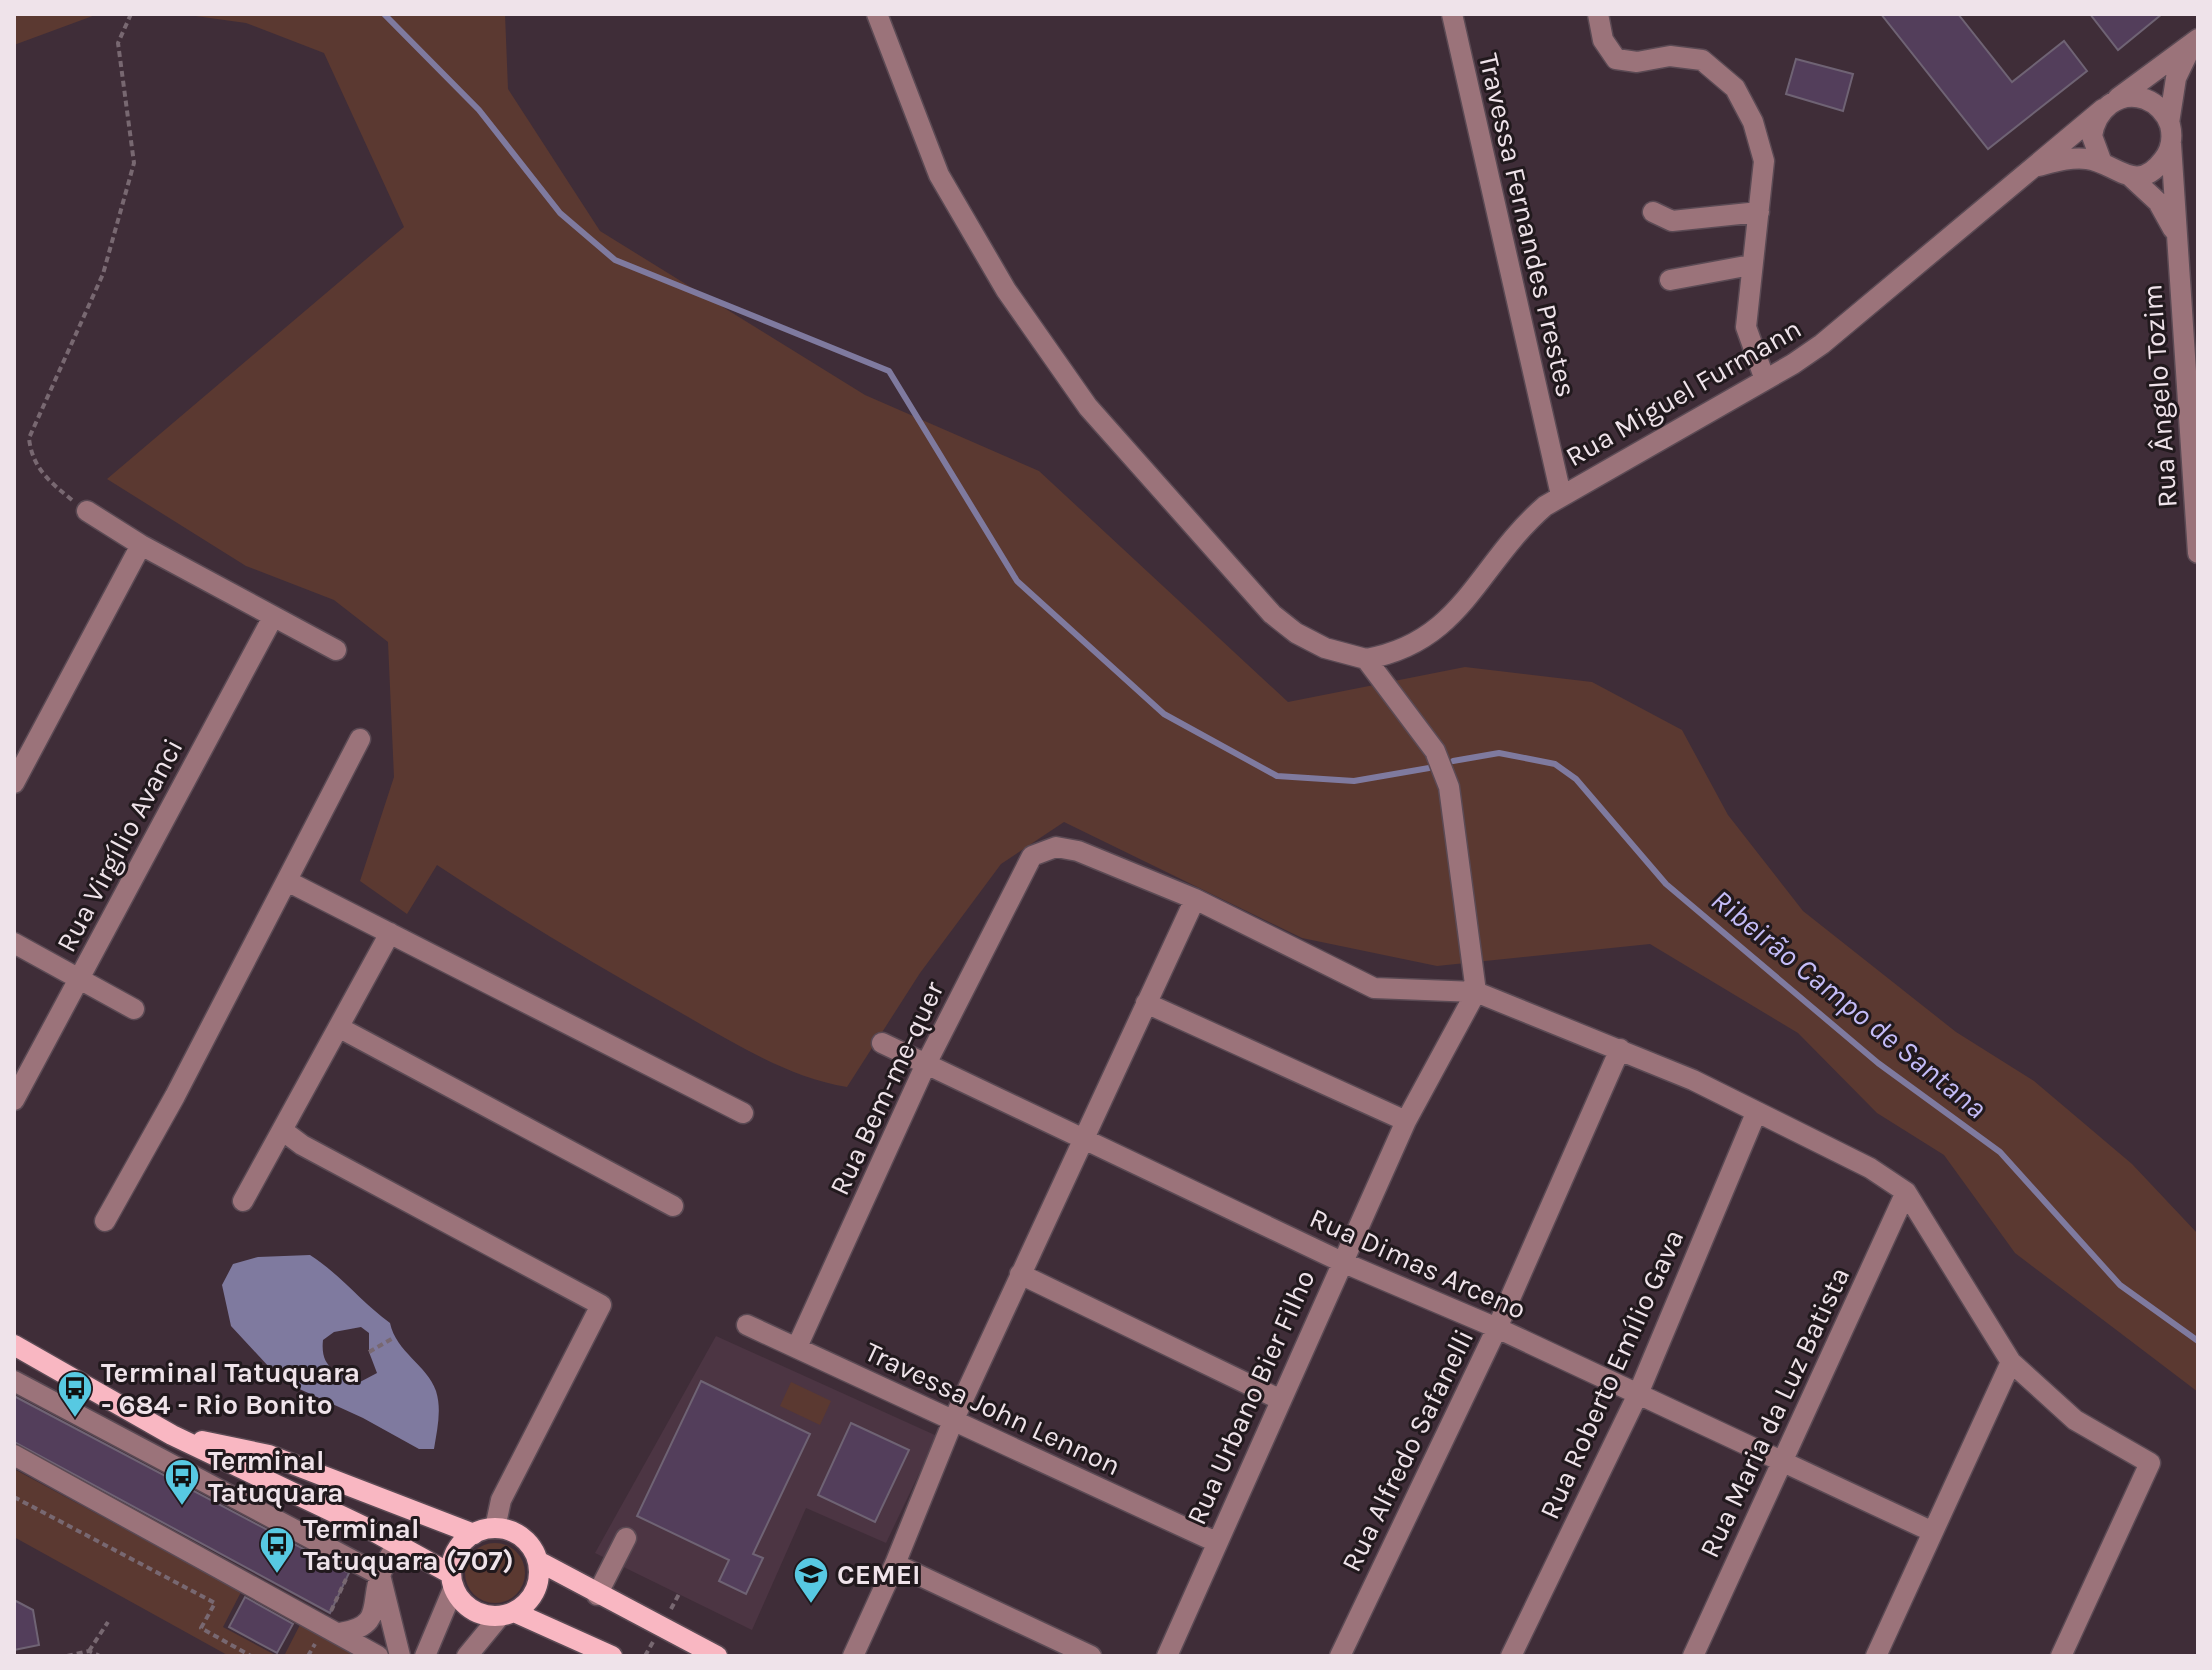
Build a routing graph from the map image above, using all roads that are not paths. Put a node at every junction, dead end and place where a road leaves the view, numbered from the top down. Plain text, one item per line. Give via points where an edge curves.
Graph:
1 (877, 14) edge
2 (1452, 14) edge
3 (1598, 14) edge
4 (2196, 40) edge
5 (2107, 106) junction
6 (2169, 123) junction
7 (2171, 144) junction
8 (2102, 163) junction
9 (2034, 166) junction
10 (2131, 177) junction
11 (1653, 212) dead end
12 (1759, 212) junction
13 (2177, 236) junction
14 (1751, 265) junction
15 (1670, 280) dead end
16 (1765, 380) junction
17 (1561, 495) junction
18 (87, 511) road end
19 (141, 545) junction
20 (2198, 553) edge
21 (273, 617) junction
22 (336, 650) dead end
23 (1366, 659) junction
24 (360, 739) dead end
25 (14, 783) edge
26 (287, 881) junction
27 (1195, 899) junction
28 (390, 933) junction
29 (14, 943) edge
30 (79, 979) junction
31 (1476, 992) junction
32 (1146, 1003) junction
33 (134, 1009) dead end
34 (340, 1028) junction
35 (882, 1043) dead end
36 (1620, 1049) junction
37 (926, 1064) junction
38 (14, 1100) edge
39 (743, 1113) dead end
40 (1756, 1113) junction
41 (1406, 1121) junction
42 (282, 1130) junction
43 (1084, 1137) junction
44 (1906, 1192) junction
45 (243, 1201) dead end
46 (673, 1206) dead end
47 (105, 1221) dead end
48 (1342, 1262) junction
49 (1020, 1274) junction
50 (747, 1325) dead end
51 (1497, 1328) junction
52 (14, 1345) edge
53 (797, 1347) junction
54 (2011, 1362) junction
55 (14, 1381) edge
56 (1638, 1394) junction
57 (1279, 1399) junction
58 (953, 1421) junction
59 (172, 1435) junction
60 (14, 1455) edge
61 (1783, 1462) junction
62 (495, 1528) junction
63 (1933, 1532) junction
64 (474, 1534) junction
65 (626, 1538) dead end
66 (1216, 1542) junction
67 (396, 1545) junction
68 (538, 1561) junction
69 (895, 1564) junction
70 (380, 1575) junction
71 (453, 1580) junction
72 (597, 1595) junction
73 (507, 1614) junction
74 (340, 1633) junction
75 (378, 1656) edge
76 (400, 1656) edge
77 (425, 1656) edge
78 (467, 1656) edge
79 (612, 1656) edge
80 (717, 1656) edge
81 (853, 1656) edge
82 (1091, 1656) edge
83 (1167, 1656) edge
84 (1340, 1656) edge
85 (1511, 1656) edge
86 (1693, 1656) edge
87 (1876, 1656) edge
88 (2061, 1656) edge

1 - 23 street via 923,138 953,201 1006,290 1088,407 1272,614 1325,648
2 - 17 street, Travessa Fernandes Prestes
3 - 12 street via 1603,40 1616,59 1702,60 1735,88 1753,122 1764,161
4 - 5 street
4 - 6 street via 2176,78
5 - 6 street via 2122,98 2145,99
5 - 8 street via 2092,136
5 - 9 street, Rua Miguel Furmann
6 - 7 street
7 - 10 street via 2152,171
7 - 13 street, Rua Ângelo Tozim
8 - 9 street via 2064,159
8 - 10 street
9 - 16 street, Rua Miguel Furmann via 1822,344
10 - 13 street, Rua Ângelo Tozim via 2158,202
11 - 12 street via 1672,221
12 - 14 street
13 - 20 street, Rua Ângelo Tozim
14 - 15 street
14 - 16 street via 1746,327
16 - 17 street, Rua Miguel Furmann
17 - 23 street, Rua Miguel Furmann via 1515,535 1428,638 1410,649
18 - 19 street
19 - 21 street
19 - 25 street
21 - 22 street
21 - 30 street, Rua Virgílio Avanci
23 - 31 street via 1445,770
24 - 26 street
26 - 28 street
26 - 47 street
27 - 31 street via 1374,988
27 - 32 street
27 - 37 street, Rua Bem-me-quer via 1078,851 1056,847 1032,856
28 - 34 street
28 - 39 street
29 - 30 street
30 - 33 street
30 - 38 street, Rua Virgílio Avanci
31 - 36 street
31 - 41 street, Rua Urbano Bier Filho
32 - 41 street
32 - 43 street
34 - 42 street
34 - 46 street
35 - 37 street, Rua Dimas Arceno
36 - 40 street
36 - 51 street, Rua Alfredo Safanelli
37 - 43 street, Rua Dimas Arceno
37 - 53 street, Rua Bem-me-quer
40 - 44 street via 1870,1168
40 - 56 street, Rua Roberto Emílio Gava
41 - 48 street, Rua Urbano Bier Filho
42 - 45 street
42 - 62 street via 601,1305 501,1500
43 - 48 street, Rua Dimas Arceno
43 - 49 street
44 - 54 street
44 - 61 street, Rua Maria da Luz Batista
48 - 51 street, Rua Dimas Arceno
48 - 57 street, Rua Urbano Bier Filho
49 - 57 street
49 - 58 street
50 - 53 street, Travessa John Lennon
51 - 56 street, Rua Dimas Arceno
51 - 84 street, Rua Alfredo Safanelli
52 - 59 main road
53 - 58 street, Travessa John Lennon
54 - 63 street
54 - 88 street via 2075,1420 2150,1463
55 - 70 street
56 - 61 street, Rua Dimas Arceno
56 - 85 street, Rua Roberto Emílio Gava
57 - 66 street, Rua Urbano Bier Filho
58 - 66 street, Travessa John Lennon
58 - 69 street
59 - 64 main road via 269,1455
59 - 67 main road
60 - 74 street
61 - 63 street, Rua Dimas Arceno
61 - 86 street, Rua Maria da Luz Batista
62 - 64 main road
62 - 68 main road via 522,1537
63 - 87 street
64 - 71 main road via 457,1551
65 - 72 street
66 - 83 street, Rua Urbano Bier Filho
67 - 70 street
67 - 71 main road
68 - 72 main road
68 - 73 main road via 535,1591 527,1603
69 - 81 street
69 - 82 street
70 - 74 street via 377,1608 368,1622
70 - 76 street
71 - 73 main road via 472,1609
71 - 77 street
72 - 80 main road
73 - 78 street
73 - 79 main road
74 - 75 street

